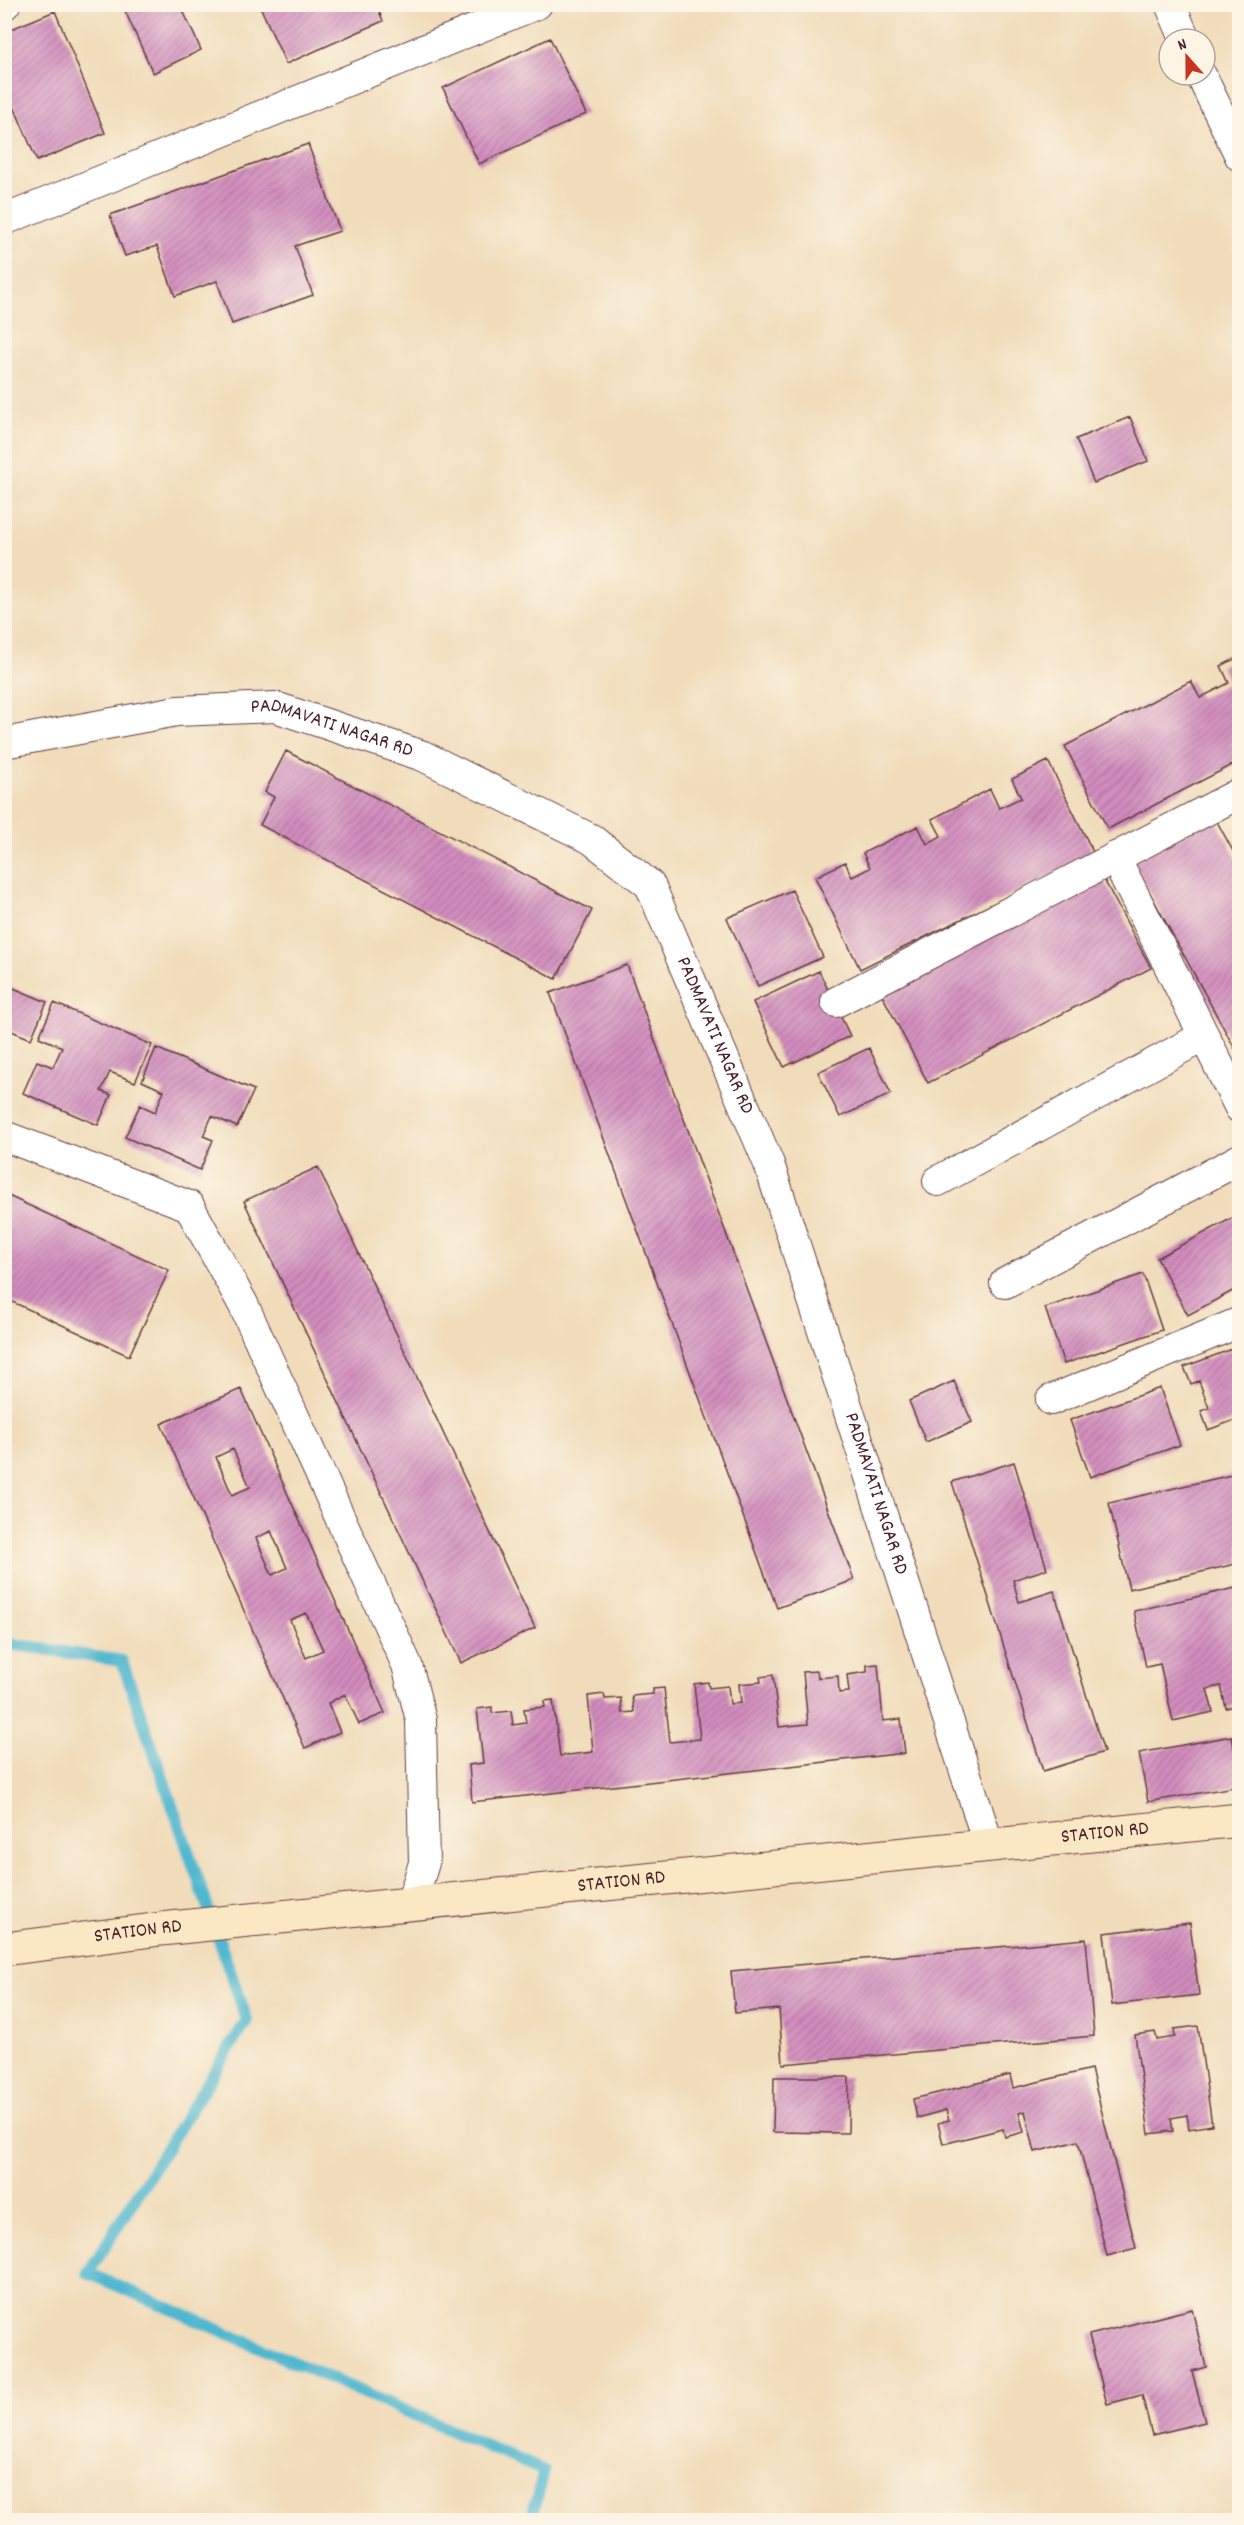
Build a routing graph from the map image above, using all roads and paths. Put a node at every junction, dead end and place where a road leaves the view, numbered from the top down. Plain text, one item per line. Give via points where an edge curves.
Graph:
1 (537, 4) edge
2 (1170, 4) edge
3 (1180, 27) edge
4 (1207, 87) edge
5 (1239, 156) edge
6 (4, 220) edge
7 (4, 743) edge
8 (1237, 799) edge
9 (1115, 857) junction
10 (836, 1002) dead end
11 (1204, 1036) junction
12 (1239, 1108) edge
13 (4, 1136) edge
14 (1239, 1158) edge
15 (938, 1181) dead end
16 (1005, 1283) dead end
17 (1239, 1322) edge
18 (1051, 1400) dead end
19 (1239, 1820) edge
20 (989, 1846) junction
21 (411, 1904) junction
22 (4, 1949) edge

1 - 6 street
2 - 3 street
4 - 5 street
7 - 20 street, PADMAVATI NAGAR RD via 177,711 275,706 423,756 591,839 650,885 769,1164
8 - 9 street
9 - 10 street
9 - 11 street
11 - 12 street
11 - 15 street
13 - 21 street via 189,1206 243,1304 406,1665 421,1720 424,1851
14 - 16 street
17 - 18 street
19 - 20 main road, STATION RD
20 - 21 main road, STATION RD
21 - 22 main road, STATION RD

